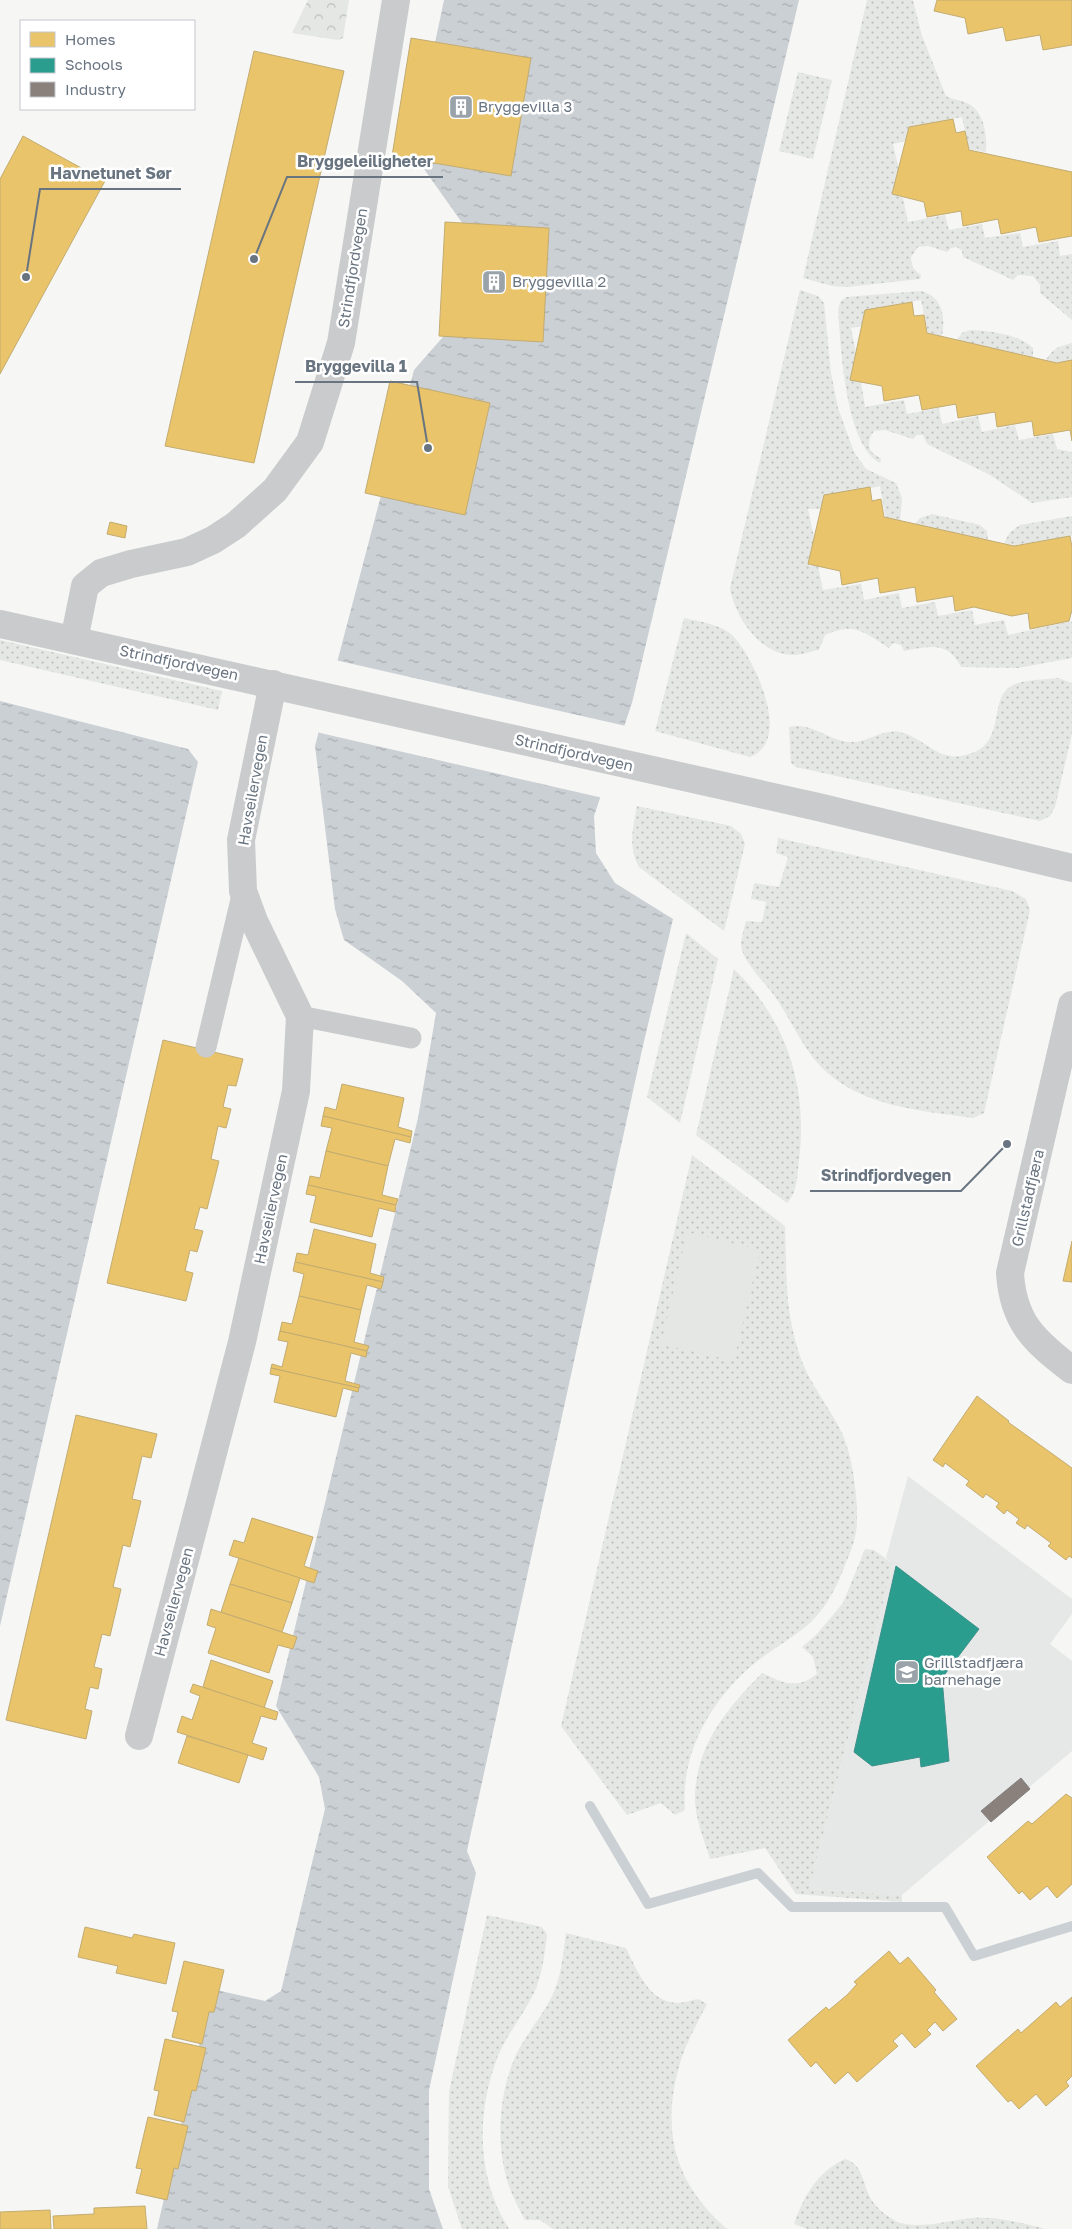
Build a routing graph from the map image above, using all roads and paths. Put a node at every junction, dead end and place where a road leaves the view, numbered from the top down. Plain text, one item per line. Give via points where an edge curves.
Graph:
1 (396, 0) edge
2 (0, 624) edge
3 (74, 640) junction
4 (273, 684) junction
5 (1072, 868) edge
6 (243, 891) junction
7 (1072, 1005) edge
8 (300, 1016) junction
9 (411, 1038) dead end
10 (206, 1047) dead end
11 (1072, 1370) edge
12 (139, 1736) dead end

1 - 3 street, Strindfjordvegen via 341,343 310,442 275,490 236,525 213,540 187,552 101,573 85,586
2 - 3 street, Strindfjordvegen
3 - 4 street, Strindfjordvegen
4 - 5 street, Strindfjordvegen
4 - 6 street, Havseilervegen via 241,840
6 - 8 street, Havseilervegen
6 - 10 lane
7 - 11 street, Grillstadfjæra via 1010,1273 1012,1298 1019,1317 1046,1349
8 - 9 lane
8 - 12 street, Havseilervegen via 296,1091 242,1342

